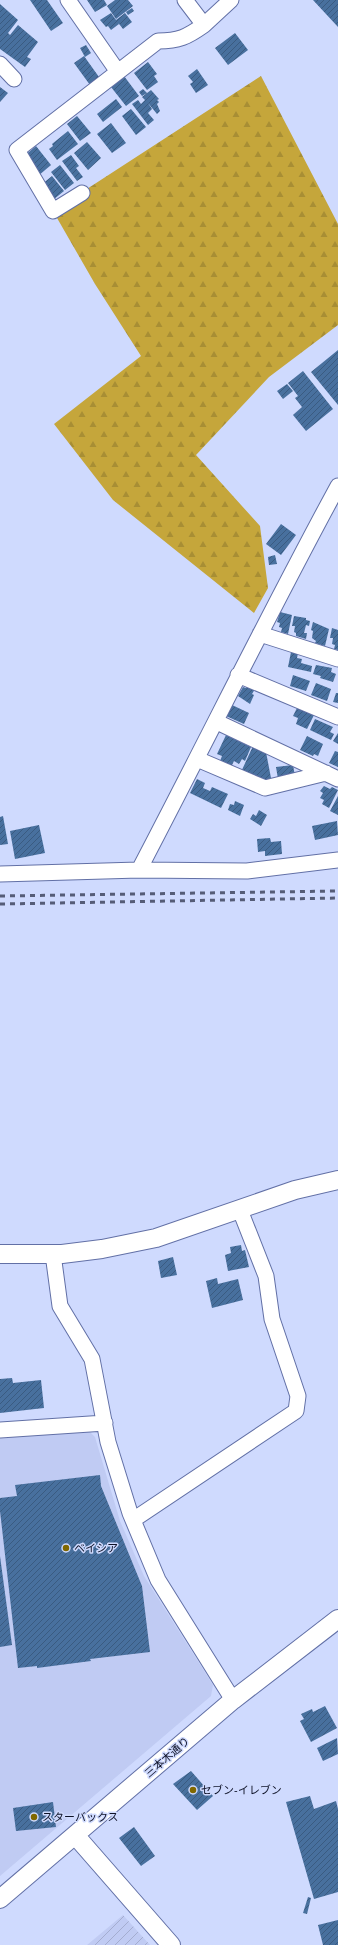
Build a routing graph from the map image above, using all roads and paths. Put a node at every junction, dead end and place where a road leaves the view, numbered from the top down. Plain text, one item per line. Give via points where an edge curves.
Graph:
1 (68, 0) edge
2 (185, 0) edge
3 (231, 0) edge
4 (204, 25) junction
5 (0, 64) edge
6 (118, 72) junction
7 (14, 79) dead end
8 (82, 193) dead end
9 (338, 486) edge
10 (260, 634) junction
11 (338, 659) edge
12 (238, 676) junction
13 (338, 717) edge
14 (217, 722) junction
15 (197, 759) junction
16 (332, 776) edge
17 (338, 860) edge
18 (138, 870) junction
19 (0, 874) edge
20 (338, 1180) edge
21 (240, 1210) junction
22 (0, 1254) edge
23 (53, 1254) junction
24 (104, 1423) junction
25 (0, 1430) edge
26 (133, 1520) junction
27 (338, 1619) edge
28 (233, 1700) junction
29 (75, 1835) junction
30 (0, 1899) edge
31 (171, 1945) edge

1 - 6 street
2 - 4 street
3 - 4 street
4 - 6 street via 188,37 158,41
5 - 7 street
6 - 8 street via 17,150 53,211
9 - 10 street
10 - 11 street
10 - 12 street
12 - 13 street
12 - 14 street
14 - 15 street
14 - 16 street
15 - 16 street via 265,788
15 - 18 street
17 - 18 street via 247,871
18 - 19 street
20 - 21 street via 295,1190
21 - 23 street via 156,1238 102,1249
21 - 26 street via 266,1276 272,1319 298,1396 296,1410
22 - 23 street
23 - 24 street via 60,1306 92,1359
24 - 25 street
24 - 26 street
26 - 28 street via 158,1580
27 - 28 street, 三本木通り
28 - 29 street, 三本木通り
29 - 30 street, 三本木通り
29 - 31 street

